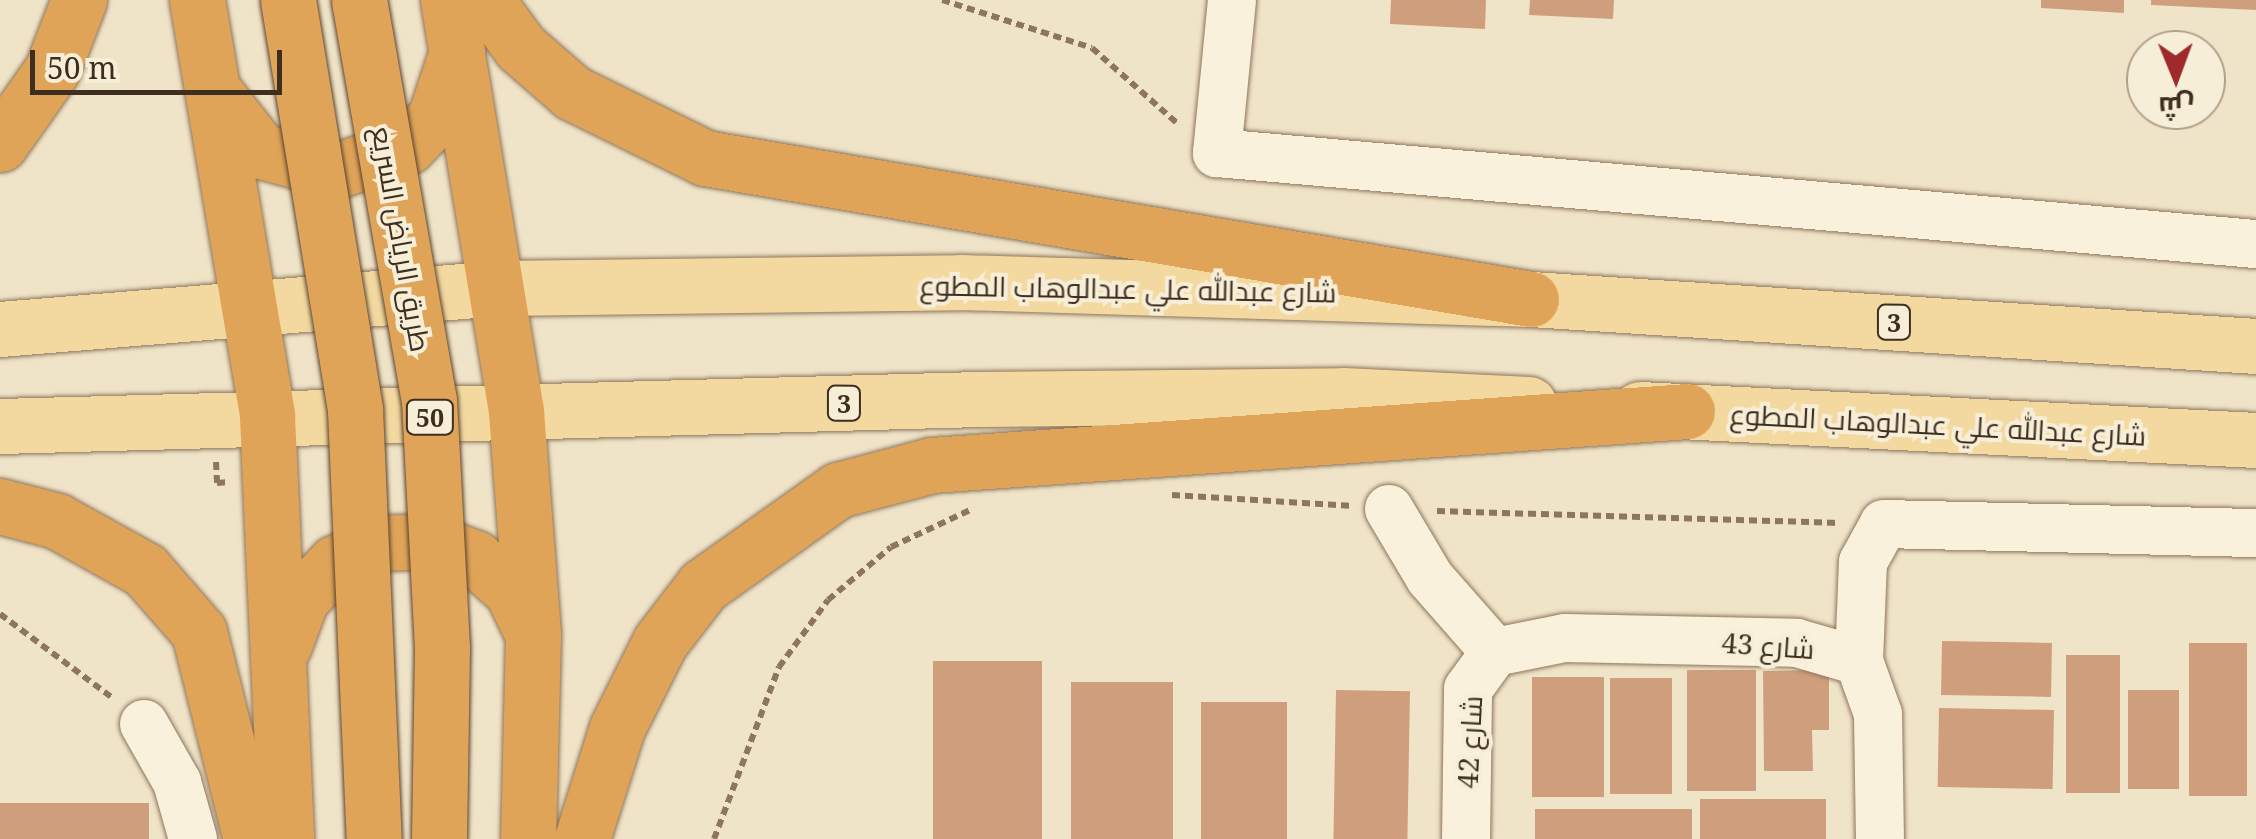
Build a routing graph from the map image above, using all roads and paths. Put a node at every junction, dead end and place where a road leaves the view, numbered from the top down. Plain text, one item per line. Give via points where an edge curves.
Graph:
1 (79, 0) edge
2 (196, 0) edge
3 (288, 0) edge
4 (359, 0) edge
5 (942, 0) edge
6 (1232, 0) edge
7 (464, 15) edge
8 (213, 90) junction
9 (0, 144) edge
10 (1218, 153) junction
11 (2256, 244) edge
12 (500, 288) junction
13 (1532, 299) junction
14 (253, 310) junction
15 (0, 330) edge
16 (2256, 346) edge
17 (1688, 411) junction
18 (516, 412) junction
19 (267, 416) junction
20 (0, 426) edge
21 (2256, 440) edge
22 (1165, 494) dead end
23 (0, 506) edge
24 (981, 507) dead end
25 (1389, 509) junction
26 (1884, 524) junction
27 (2256, 533) edge
28 (0, 614) edge
29 (533, 635) junction
30 (284, 645) junction
31 (1495, 652) junction
32 (1859, 661) junction
33 (144, 724) joint
34 (193, 839) edge
35 (251, 839) edge
36 (286, 839) edge
37 (374, 839) edge
38 (439, 839) edge
39 (528, 839) edge
40 (582, 839) edge
41 (714, 839) edge
42 (1466, 839) edge
43 (1880, 839) edge

1 - 9 highway via 52,70
2 - 8 highway
3 - 37 highway, bridge via 355,410
4 - 38 highway, طريق الرياض السريع / 50, bridge via 429,400 442,648
5 - 10 path via 1092,48
6 - 10 street
7 - 8 highway via 435,118 374,164 297,167 261,150
7 - 12 highway
7 - 13 highway via 520,47 573,93 705,158
8 - 14 highway
10 - 11 street
12 - 13 main road, شارع عبدالله علي عبدالوهاب المطوع / 3 via 962,282
12 - 14 main road, شارع عبدالله علي عبدالوهاب المطوع / 3
12 - 18 highway
13 - 16 main road, شارع عبدالله علي عبدالوهاب المطوع / 3
14 - 15 main road, شارع عبدالله علي عبدالوهاب المطوع / 3
14 - 19 highway
17 - 18 main road, شارع عبدالله علي عبدالوهاب المطوع / 3 via 1344,395
17 - 21 main road, شارع عبدالله علي عبدالوهاب المطوع / 3
17 - 40 highway via 932,465 838,490 703,586 660,642 617,728
18 - 19 main road, شارع عبدالله علي عبدالوهاب المطوع / 3
18 - 29 highway
19 - 20 main road, شارع عبدالله علي عبدالوهاب المطوع / 3
19 - 30 highway
22 - 25 path
23 - 35 highway via 58,521 146,570 199,632
24 - 41 path via 891,548 828,600 780,667
25 - 26 path
25 - 31 street via 1430,578
26 - 27 street
26 - 32 street via 1863,562
28 - 33 path
29 - 30 highway via 512,591 475,558 429,541 396,542 335,563 302,599
29 - 39 highway
30 - 36 highway
31 - 32 street, شارع 43 via 1565,638 1778,642
31 - 42 street, شارع 42 via 1468,689
32 - 43 street via 1878,714
33 - 34 street via 177,782

